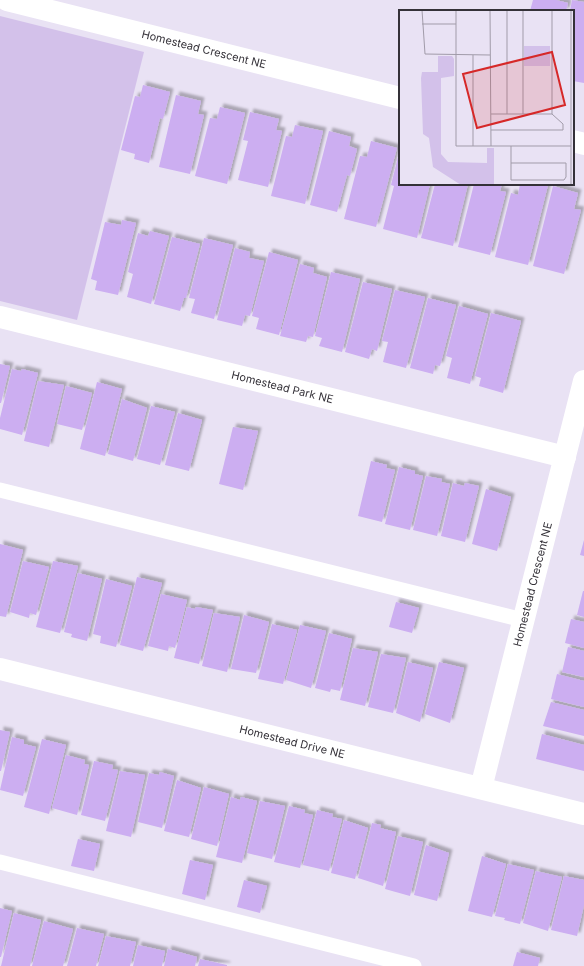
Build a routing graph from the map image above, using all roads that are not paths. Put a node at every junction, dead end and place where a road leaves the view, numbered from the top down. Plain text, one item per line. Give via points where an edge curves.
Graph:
1 (7, 0) edge
2 (399, 98) edge
3 (574, 141) edge
4 (584, 144) edge
5 (0, 317) edge
6 (584, 381) edge
7 (565, 457) junction
8 (0, 490) edge
9 (523, 620) junction
10 (0, 669) edge
11 (481, 788) junction
12 (584, 814) edge
13 (0, 862) edge
14 (414, 966) edge

1 - 2 street, Homestead Crescent NE
3 - 4 street
5 - 7 street, Homestead Park NE
6 - 7 street, Homestead Crescent NE
7 - 9 street, Homestead Crescent NE
8 - 9 lane
9 - 11 street, Homestead Crescent NE
10 - 11 street, Homestead Drive NE
11 - 12 street, Homestead Drive NE
13 - 14 lane

